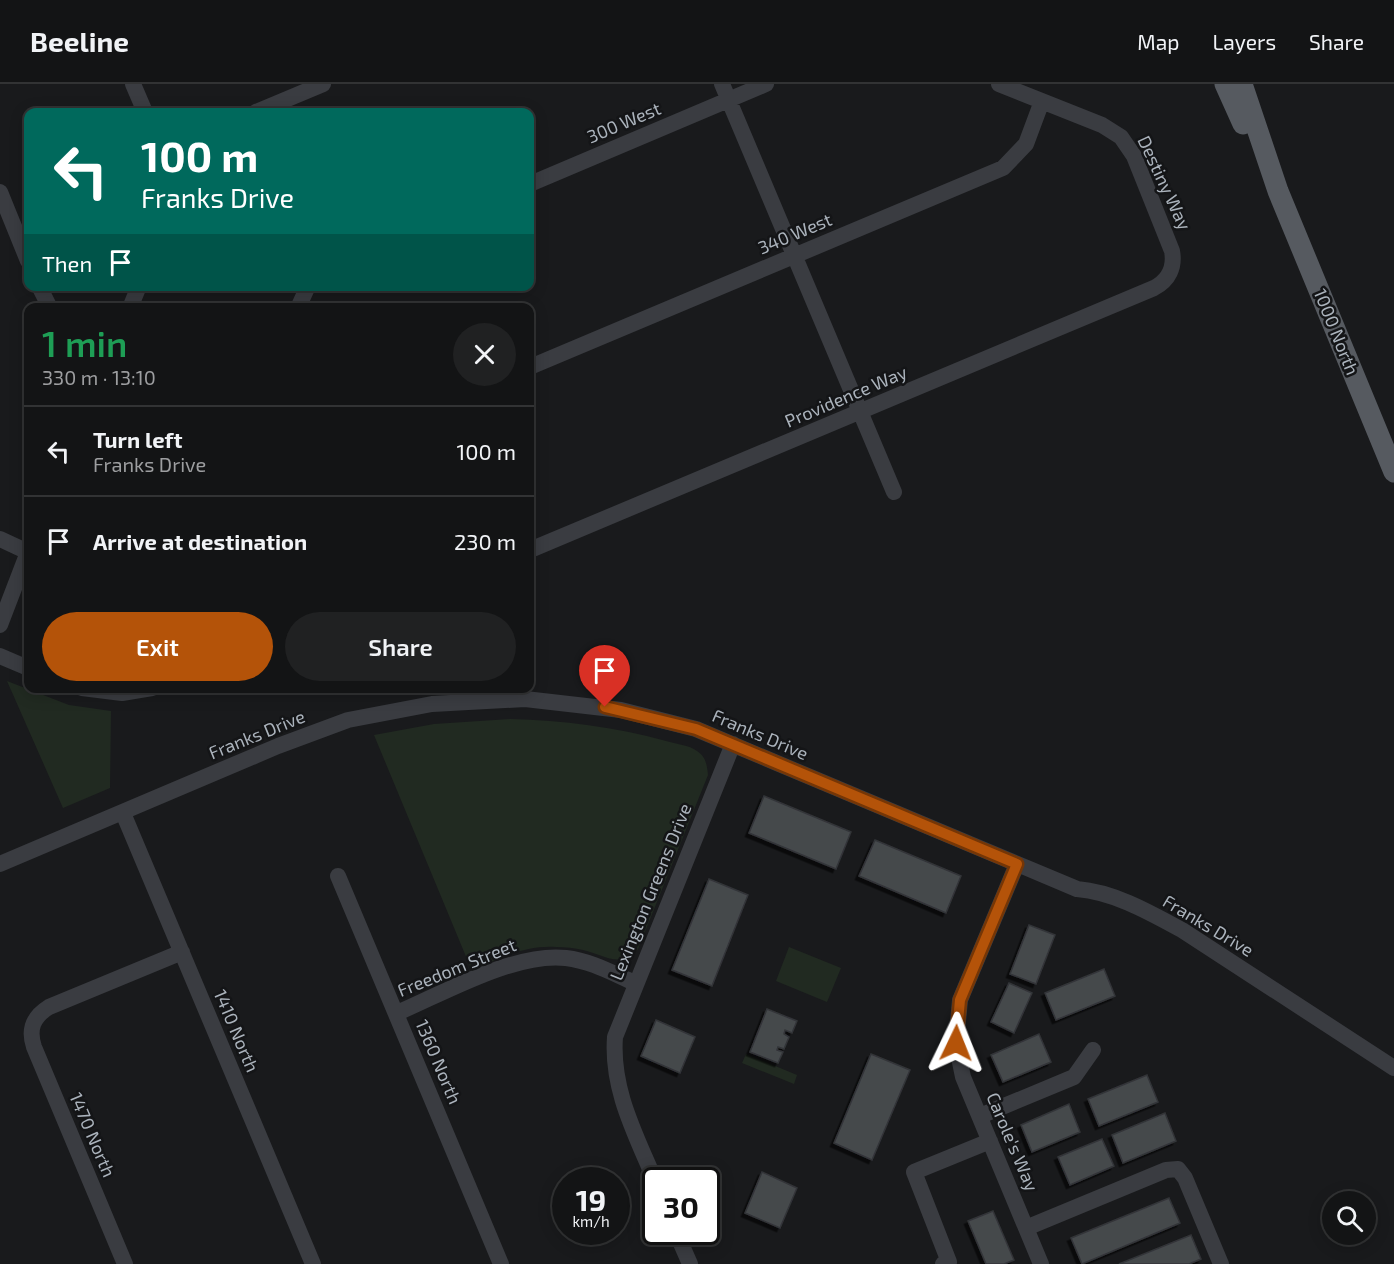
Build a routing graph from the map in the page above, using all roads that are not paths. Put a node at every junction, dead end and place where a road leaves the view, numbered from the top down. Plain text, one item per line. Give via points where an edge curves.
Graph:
1 (133, 84) edge
2 (323, 84) edge
3 (722, 84) edge
4 (766, 84) edge
5 (999, 84) edge
6 (1225, 84) edge
7 (1242, 84) edge
8 (301, 88) edge
9 (729, 100) junction
10 (1042, 101) junction
11 (143, 108) edge
12 (264, 108) edge
13 (534, 181) edge
14 (1278, 191) junction
15 (0, 192) edge
16 (24, 251) edge
17 (794, 256) junction
18 (1171, 271) joint
19 (534, 365) edge
20 (859, 412) junction
21 (1394, 472) edge
22 (894, 492) dead end
23 (0, 539) edge
24 (534, 548) edge
25 (24, 550) edge
26 (24, 562) edge
27 (0, 625) edge
28 (0, 656) edge
29 (24, 666) edge
30 (733, 744) junction
31 (123, 813) junction
32 (0, 864) edge
33 (1017, 864) junction
34 (339, 876) dead end
35 (182, 952) junction
36 (635, 983) junction
37 (397, 1013) junction
38 (1094, 1050) dead end
39 (1394, 1068) edge
40 (980, 1116) junction
41 (990, 1141) junction
42 (649, 1167) edge
43 (1026, 1228) junction
44 (682, 1245) edge
45 (125, 1264) edge
46 (313, 1264) edge
47 (501, 1264) edge
48 (690, 1264) edge
49 (943, 1264) edge
50 (1041, 1264) edge
51 (1221, 1264) edge

1 - 11 street
2 - 8 street
3 - 9 street
4 - 9 street, 300 West
5 - 10 street, Destiny Way
6 - 14 main road, 1000 North
7 - 14 main road, 1000 North
8 - 12 street
9 - 13 street, 300 West
9 - 17 street
10 - 17 street, 340 West via 1026,144 1003,168
10 - 18 street, Destiny Way via 1109,128 1126,143 1170,245
14 - 21 main road, 1000 North
15 - 16 street
17 - 19 street, 340 West
17 - 20 street
18 - 20 street, Providence Way via 1154,288
20 - 22 street
20 - 24 street, Providence Way
23 - 25 street
26 - 27 street
28 - 29 street
30 - 31 street, Franks Drive via 696,729 590,705 525,699 432,704 376,714 321,730
30 - 33 street, Franks Drive
30 - 36 street, Lexington Greens Drive
31 - 32 street, Franks Drive
31 - 35 street, 1410 North
33 - 39 street, Franks Drive via 1077,889 1096,891 1166,922
33 - 40 street, Carole's Way via 957,1014 959,1063
34 - 37 street, 1360 North
35 - 45 street, 1470 North via 49,1007 34,1020 31,1034
35 - 46 street, 1410 North
36 - 37 street, Freedom Street via 581,961 536,958 509,965
36 - 42 street, Lexington Greens Drive via 615,1037 613,1057 618,1092
37 - 47 street, 1360 North
38 - 40 street via 1074,1077
40 - 41 street, Carole's Way
41 - 43 street, Carole's Way
41 - 49 street via 914,1172 949,1262
43 - 50 street, Carole's Way
43 - 51 street via 1166,1170 1178,1169
44 - 48 street

